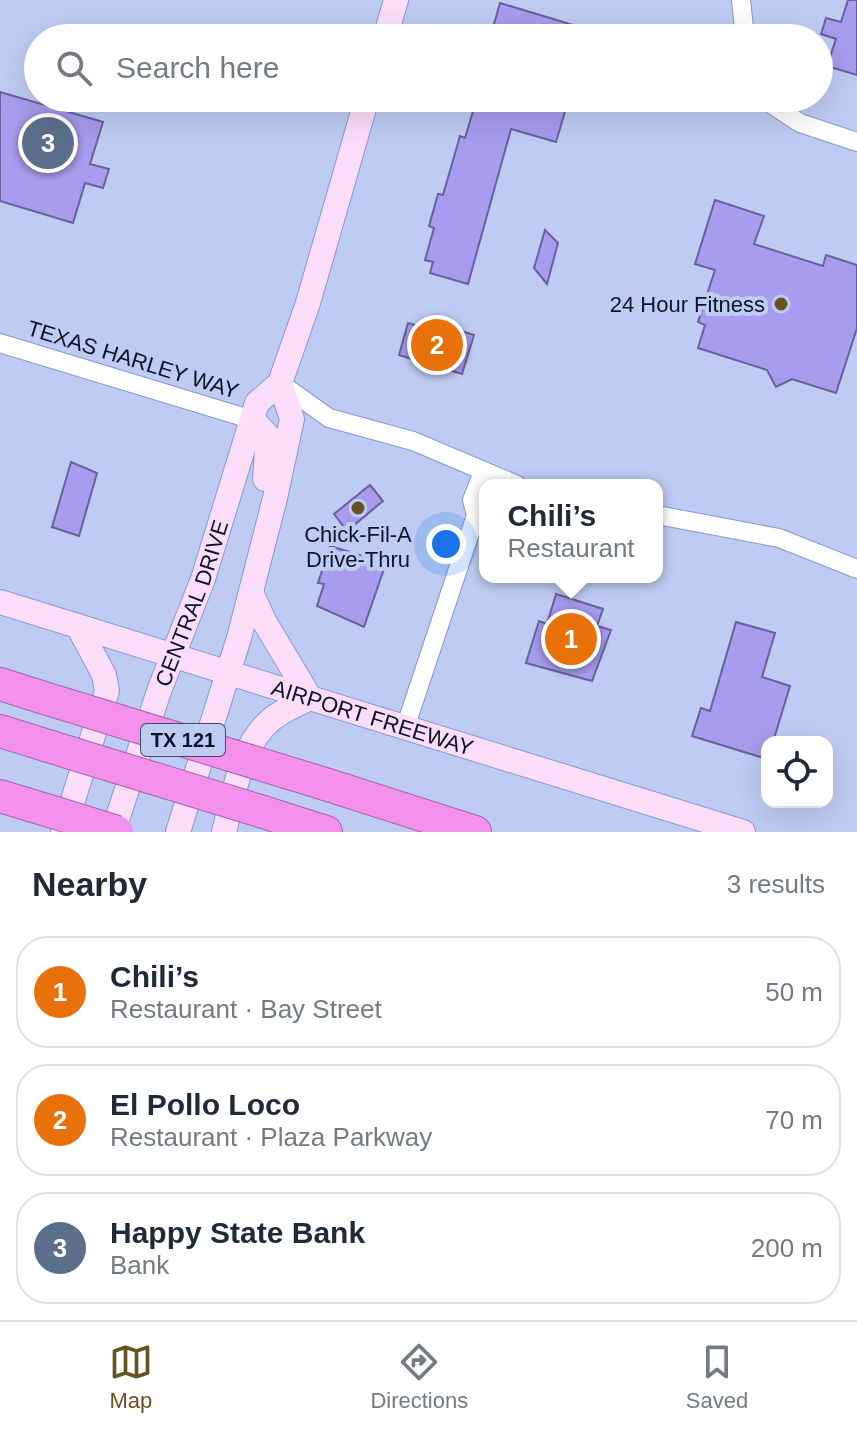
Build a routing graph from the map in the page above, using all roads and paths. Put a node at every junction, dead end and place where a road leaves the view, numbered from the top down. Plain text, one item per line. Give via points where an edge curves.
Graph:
1 (396, 0) edge
2 (741, 0) edge
3 (389, 24) edge
4 (744, 24) edge
5 (363, 112) edge
6 (783, 112) edge
7 (857, 142) edge
8 (0, 343) edge
9 (280, 383) junction
10 (253, 420) junction
11 (483, 472) junction
12 (480, 479) edge
13 (501, 479) edge
14 (479, 482) edge
15 (275, 498) junction
16 (663, 516) edge
17 (857, 569) edge
18 (251, 592) junction
19 (0, 602) edge
20 (78, 626) junction
21 (173, 655) junction
22 (227, 672) junction
23 (0, 684) edge
24 (310, 698) junction
25 (405, 728) junction
26 (0, 731) edge
27 (0, 796) edge
28 (59, 822) edge
29 (115, 832) edge
30 (178, 832) edge
31 (224, 832) edge
32 (326, 832) edge
33 (475, 832) edge
34 (743, 832) edge

1 - 3 main road
2 - 4 street
5 - 9 main road, CENTRAL DRIVE
6 - 7 street
8 - 10 street, TEXAS HARLEY WAY
9 - 10 main road, CENTRAL DRIVE via 257,403
9 - 11 street via 329,418 413,441
9 - 15 main road via 292,419
10 - 15 main road via 268,436 266,487
10 - 21 main road, CENTRAL DRIVE
11 - 12 street
11 - 13 street
14 - 25 street via 472,500 476,515
15 - 18 main road
16 - 17 street via 779,538
18 - 22 main road
18 - 24 main road
19 - 20 main road, AIRPORT FREEWAY
20 - 21 main road, AIRPORT FREEWAY
20 - 28 main road via 107,691
21 - 22 main road, AIRPORT FREEWAY
21 - 29 main road, CENTRAL DRIVE
22 - 24 main road, AIRPORT FREEWAY
22 - 30 main road
23 - 33 highway, TX 121, bridge
24 - 25 main road, AIRPORT FREEWAY
24 - 31 main road via 257,735
25 - 34 main road, AIRPORT FREEWAY
26 - 32 highway, bridge
27 - 28 highway
28 - 29 highway, bridge

